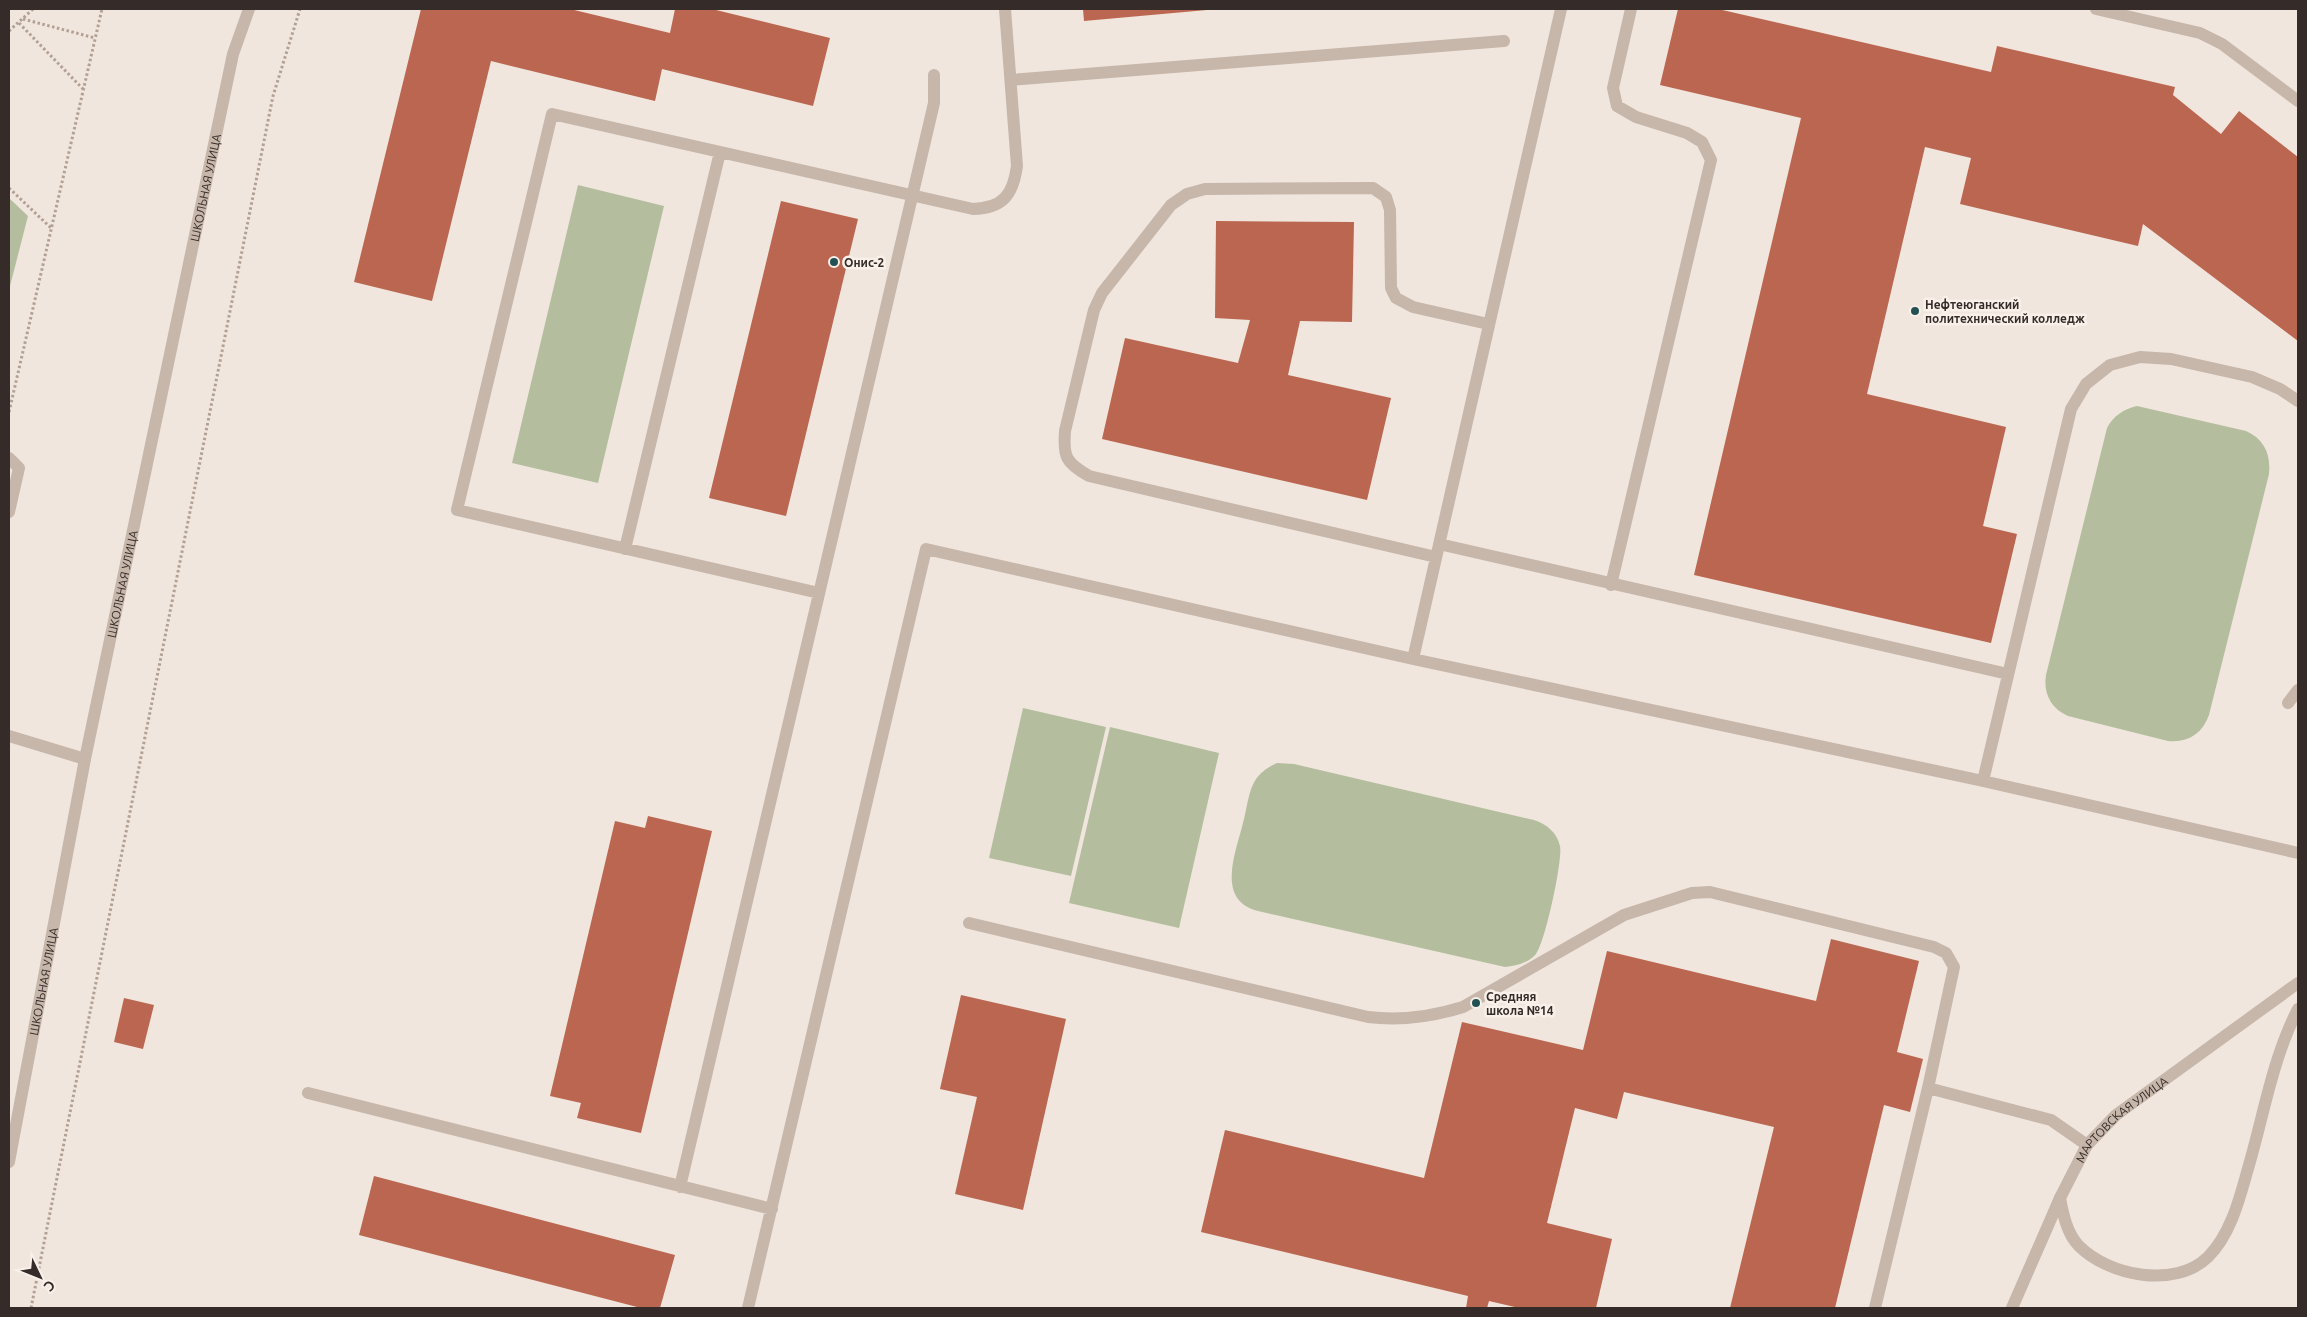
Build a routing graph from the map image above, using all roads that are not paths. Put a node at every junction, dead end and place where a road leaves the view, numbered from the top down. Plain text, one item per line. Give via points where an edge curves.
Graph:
1 (249, 9) edge
2 (1005, 9) edge
3 (1560, 9) edge
4 (1631, 9) edge
5 (2096, 9) edge
6 (1504, 41) dead end
7 (934, 75) dead end
8 (1011, 80) junction
9 (2298, 101) edge
10 (720, 152) junction
11 (913, 196) junction
12 (1488, 324) junction
13 (2298, 401) edge
14 (9, 458) edge
15 (9, 512) edge
16 (1439, 544) junction
17 (625, 549) junction
18 (1436, 557) junction
19 (1612, 585) junction
20 (819, 593) junction
21 (1413, 659) junction
22 (2008, 674) junction
23 (2298, 690) edge
24 (2288, 704) dead end
25 (9, 736) edge
26 (85, 759) junction
27 (1983, 780) junction
28 (2298, 853) edge
29 (969, 923) dead end
30 (2298, 983) edge
31 (2298, 1009) edge
32 (1928, 1088) junction
33 (308, 1093) dead end
34 (2087, 1146) junction
35 (9, 1162) edge
36 (680, 1187) junction
37 (2060, 1198) junction
38 (772, 1209) junction
39 (748, 1308) edge
40 (1874, 1308) edge
41 (2012, 1308) edge

1 - 26 street, ШКОЛЬНАЯ УЛИЦА via 233,54
2 - 8 street
3 - 12 street
4 - 19 street via 1613,88 1617,106 1636,117 1687,133 1702,142 1711,160
5 - 9 street via 2200,33 2222,44
6 - 8 street
7 - 11 street via 934,104
8 - 11 street via 1018,166 1016,179 1000,204 973,209
10 - 11 street
10 - 17 street
10 - 17 street via 552,114 457,510
11 - 20 street
12 - 16 street
12 - 18 street via 1413,307 1396,298 1391,288 1390,210 1386,197 1373,188 1204,189 1187,194 1171,205 1102,293 1094,310 1064,431 1063,451 1073,466 1089,476
13 - 22 street via 2252,377 2170,359 2140,357 2110,365 2086,384 2071,409
14 - 15 street via 19,468
16 - 18 street
16 - 19 street
17 - 20 street
18 - 21 street
19 - 22 street
20 - 36 street
21 - 27 street
21 - 38 street via 926,549
22 - 27 street
23 - 24 street
25 - 26 street
26 - 35 street, ШКОЛЬНАЯ УЛИЦА
27 - 28 street
29 - 32 street via 1368,1017 1395,1020 1463,1007 1624,915 1692,893 1710,892 1934,947 1946,953 1954,967
30 - 34 street, МАРТОВСКАЯ УЛИЦА via 2116,1115
31 - 37 street via 2281,1053 2238,1205 2224,1234 2207,1257 2190,1269 2168,1275 2134,1273 2103,1264 2078,1246 2065,1224
32 - 34 street via 2050,1120
32 - 40 street
33 - 36 street
34 - 37 street, МАРТОВСКАЯ УЛИЦА
36 - 38 street
37 - 41 street, МАРТОВСКАЯ УЛИЦА
38 - 39 street

